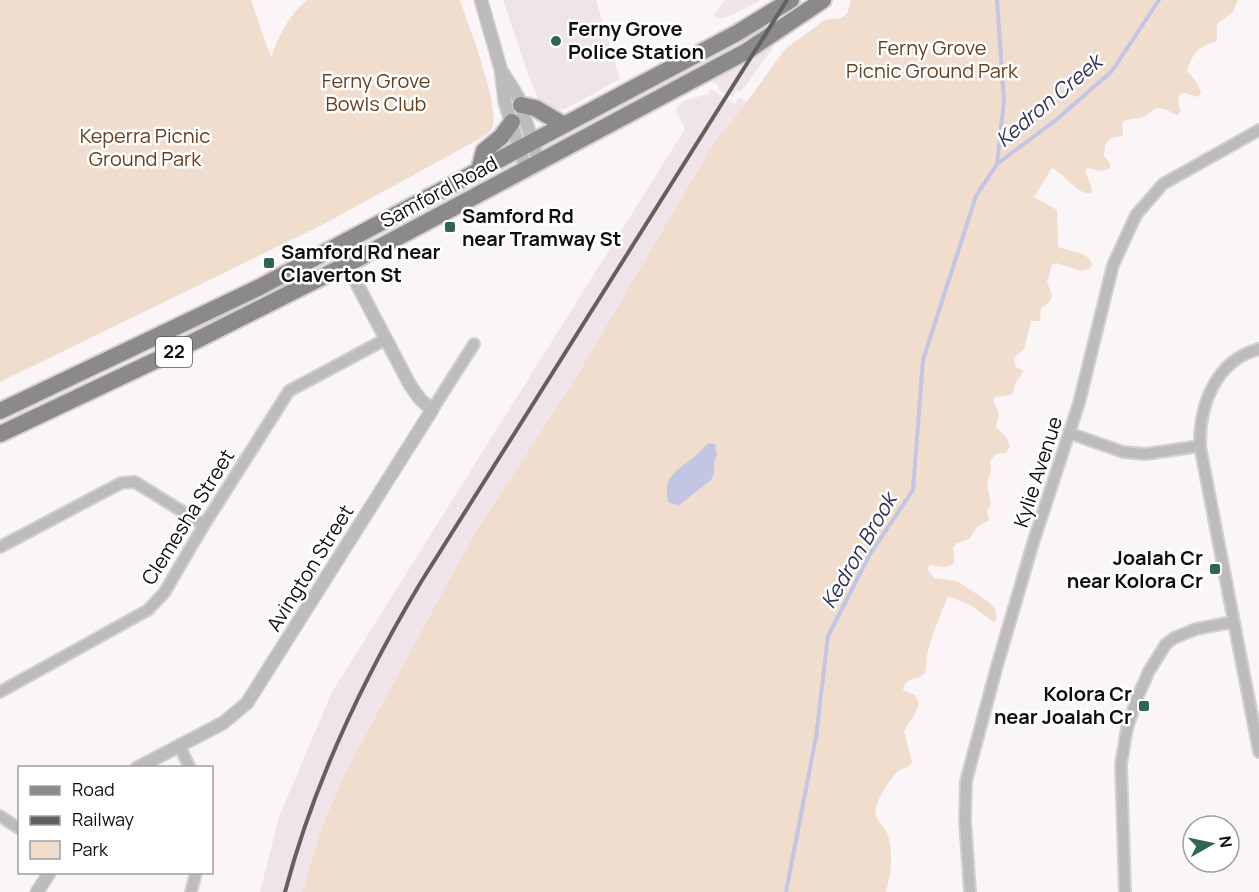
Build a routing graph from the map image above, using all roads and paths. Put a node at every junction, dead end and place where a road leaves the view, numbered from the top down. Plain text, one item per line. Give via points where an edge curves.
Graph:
1 (481, 0) edge
2 (791, 0) edge
3 (823, 0) edge
4 (501, 70) junction
5 (521, 105) junction
6 (512, 122) junction
7 (564, 125) junction
8 (1259, 130) edge
9 (526, 145) junction
10 (532, 166) junction
11 (479, 170) junction
12 (337, 246) junction
13 (346, 265) junction
14 (386, 339) junction
15 (474, 344) dead end
16 (1259, 349) edge
17 (432, 410) junction
18 (0, 411) edge
19 (1069, 433) junction
20 (0, 434) edge
21 (1200, 446) junction
22 (204, 525) junction
23 (0, 547) edge
24 (1233, 621) junction
25 (0, 692) edge
26 (179, 746) junction
27 (1259, 752) edge
28 (141, 766) edge
29 (189, 766) edge
30 (0, 816) edge
31 (18, 828) edge
32 (49, 874) edge
33 (196, 874) edge
34 (37, 892) edge
35 (191, 892) edge
36 (970, 892) edge
37 (1125, 892) edge

1 - 4 street
2 - 7 main road, Samford Road / 22
3 - 10 main road, Samford Road / 22 via 747,51
4 - 5 street
4 - 6 street
5 - 7 main road via 536,108
5 - 9 street
6 - 9 street
6 - 11 main road via 484,151
7 - 9 main road, Samford Road / 22
8 - 19 street, Kylie Avenue via 1162,184 1136,215 1113,264
9 - 10 street
9 - 11 main road, Samford Road / 22
10 - 13 main road, Samford Road / 22
11 - 12 main road, Samford Road / 22
12 - 13 street
12 - 18 main road, Samford Road / 22
13 - 14 street
13 - 20 main road, Samford Road / 22
14 - 17 street via 414,392
14 - 22 street, Clemesha Street via 289,391
15 - 17 street, Avington Street
16 - 21 street via 1238,358 1221,372 1202,415
17 - 26 street, Avington Street via 247,703 223,723
19 - 21 street via 1123,452 1146,454
19 - 36 street, Kylie Avenue via 966,781
21 - 24 street
22 - 23 street via 135,482 121,483
22 - 25 street, Clemesha Street via 164,593 148,610
24 - 27 street
24 - 37 street via 1196,629 1166,644 1138,696 1121,764
26 - 28 street, Avington Street
26 - 29 street
30 - 31 street
32 - 34 street
33 - 35 street

